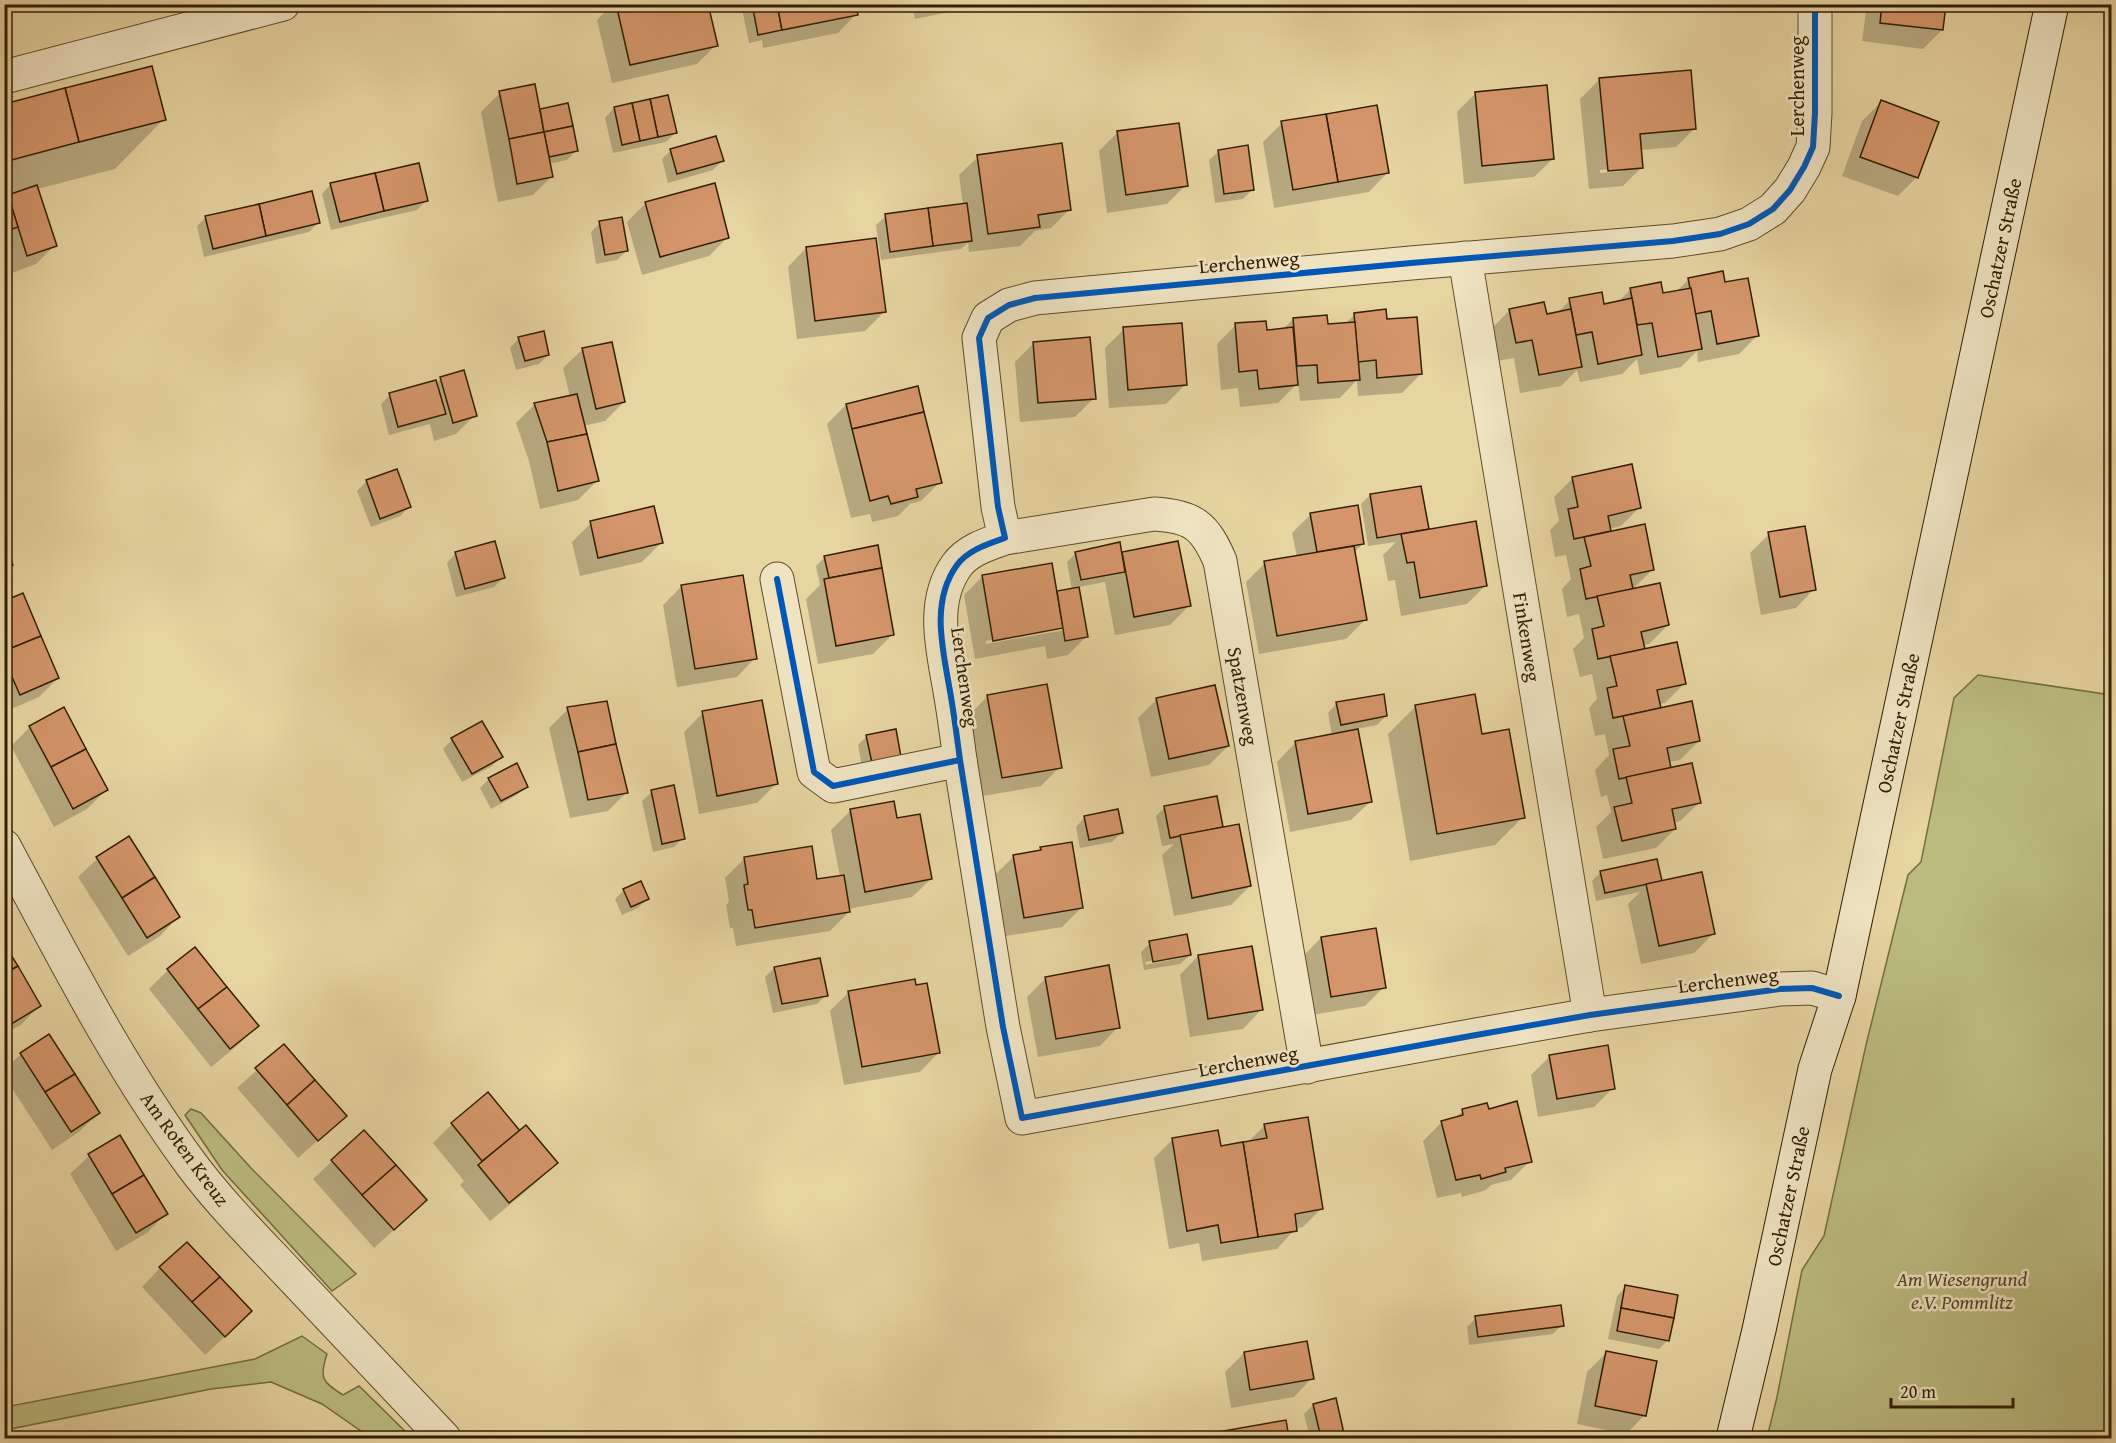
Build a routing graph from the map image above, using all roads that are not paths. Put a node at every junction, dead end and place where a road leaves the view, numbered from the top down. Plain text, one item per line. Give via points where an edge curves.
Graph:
1 (283, 4) edge
2 (1815, 4) edge
3 (2052, 4) edge
4 (4, 76) edge
5 (1465, 258) junction
6 (1005, 538) junction
7 (777, 579) dead end
8 (960, 760) junction
9 (4, 846) edge
10 (1839, 996) junction
11 (1590, 1016) junction
12 (1307, 1067) junction
13 (444, 1438) edge
14 (1733, 1438) edge

1 - 4 street
2 - 5 street, Lerchenweg via 1813,147 1790,190 1773,209 1749,224 1711,236
3 - 10 street, Oschatzer Straße
5 - 6 street, Lerchenweg via 1035,298 1009,305 988,318 980,338 998,507
5 - 11 street, Finkenweg
6 - 8 street, Lerchenweg via 981,546 958,563 946,585 941,608 940,633
6 - 12 street, Spatzenweg via 1154,514 1178,515 1196,524 1211,539 1220,561
7 - 8 street via 814,772 833,786
8 - 12 street, Lerchenweg via 1003,1027 1022,1118
9 - 13 street, Am Roten Kreuz via 134,1078 190,1162 268,1252
10 - 11 street, Lerchenweg via 1812,988 1780,989
10 - 14 street, Oschatzer Straße via 1815,1069
11 - 12 street, Lerchenweg

